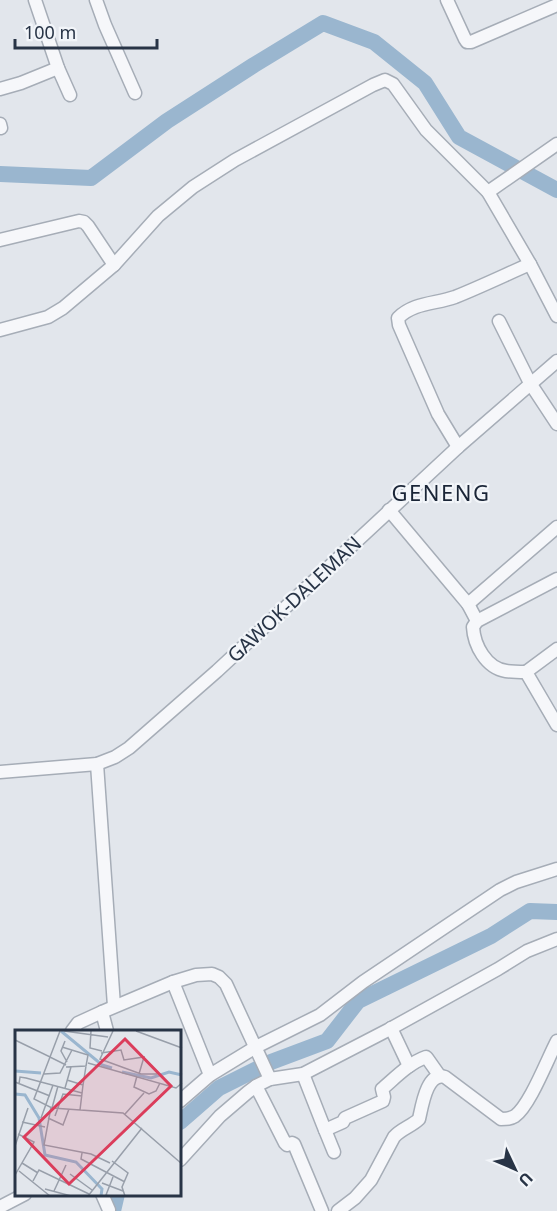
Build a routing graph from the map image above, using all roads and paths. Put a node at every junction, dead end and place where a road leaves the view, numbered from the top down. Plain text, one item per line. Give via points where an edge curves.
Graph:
1 (35, 0) edge
2 (96, 0) edge
3 (447, 0) edge
4 (557, 5) edge
5 (58, 68) junction
6 (0, 88) edge
7 (135, 93) dead end
8 (70, 95) dead end
9 (557, 144) edge
10 (488, 192) junction
11 (0, 240) edge
12 (530, 264) junction
13 (114, 265) junction
14 (557, 316) edge
15 (499, 321) dead end
16 (0, 330) edge
17 (557, 361) edge
18 (530, 383) junction
19 (557, 424) edge
20 (458, 447) junction
21 (389, 510) junction
22 (557, 527) edge
23 (557, 579) edge
24 (468, 604) junction
25 (477, 621) junction
26 (557, 649) edge
27 (526, 672) junction
28 (557, 726) edge
29 (97, 764) junction
30 (0, 772) edge
31 (557, 869) edge
32 (557, 939) edge
33 (173, 982) junction
34 (114, 1004) junction
35 (102, 1012) junction
36 (391, 1028) junction
37 (73, 1030) edge
38 (107, 1030) edge
39 (252, 1039) junction
40 (557, 1041) edge
41 (409, 1066) junction
42 (209, 1072) junction
43 (303, 1074) junction
44 (439, 1075) junction
45 (270, 1077) junction
46 (256, 1086) junction
47 (182, 1099) edge
48 (325, 1130) junction
49 (334, 1152) dead end
50 (182, 1158) edge
51 (21, 1196) edge
52 (103, 1196) edge
53 (0, 1207) edge
54 (109, 1210) edge
55 (322, 1211) edge
56 (338, 1211) edge

1 - 5 street
2 - 7 street
3 - 4 street via 467,42
5 - 6 street
5 - 8 street
9 - 10 street
10 - 12 street
10 - 13 street via 426,130 393,84 385,80 235,160 193,187 158,216
11 - 13 street via 84,222
12 - 14 street
12 - 20 street via 454,297 416,306 398,318 425,388
13 - 16 street via 55,314
15 - 18 street
17 - 18 street, GAWOK-DALEMAN
18 - 19 street
18 - 20 street, GAWOK-DALEMAN
20 - 21 street, GAWOK-DALEMAN
21 - 24 street
21 - 29 street, GAWOK-DALEMAN via 146,734 115,757
22 - 24 street
23 - 25 street
24 - 25 street
25 - 27 street via 473,627 476,643 489,664 505,671
26 - 27 street
27 - 28 street
29 - 30 street, GAWOK-DALEMAN
29 - 34 street
31 - 39 street via 500,890 320,1015
32 - 36 street via 527,951
33 - 34 street
33 - 39 street via 204,974 219,977
33 - 42 street
34 - 35 street
35 - 37 street via 78,1023
35 - 38 street
36 - 41 street
36 - 43 street
39 - 42 street
39 - 45 street
40 - 44 street via 526,1104 509,1119 501,1119
41 - 44 street via 426,1057
41 - 48 street via 382,1089 384,1101
42 - 47 street
43 - 45 street
43 - 48 street
44 - 56 street via 428,1086 419,1119 398,1132 371,1180
45 - 46 street
46 - 50 street via 220,1116
46 - 55 street via 285,1143 294,1144
48 - 49 street
51 - 53 street
52 - 54 street

